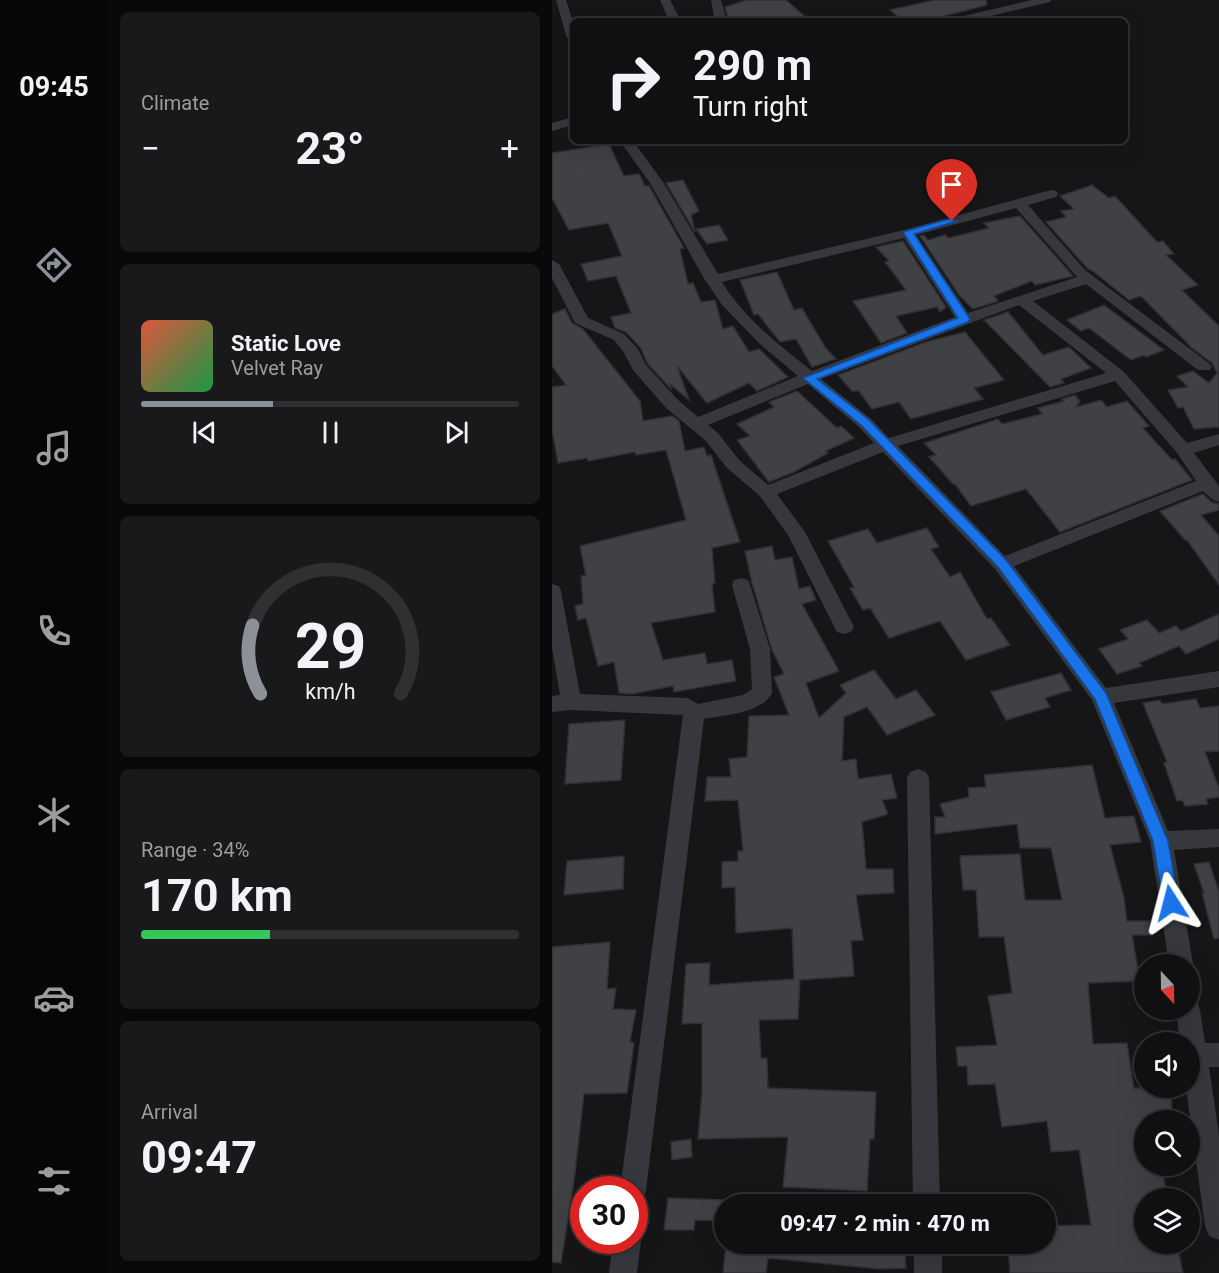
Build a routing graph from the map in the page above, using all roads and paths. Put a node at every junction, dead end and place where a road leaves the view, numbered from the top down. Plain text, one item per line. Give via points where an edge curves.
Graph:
1 (561, 0) edge
2 (664, 0) edge
3 (716, 0) edge
4 (1046, 0) edge
5 (673, 18) edge
6 (721, 18) edge
7 (968, 18) edge
8 (570, 28) edge
9 (570, 122) edge
10 (552, 127) edge
11 (628, 144) edge
12 (1050, 194) dead end
13 (1019, 203) junction
14 (908, 232) junction
15 (552, 264) edge
16 (1087, 279) junction
17 (712, 280) junction
18 (1021, 298) junction
19 (964, 319) junction
20 (1204, 367) dead end
21 (1118, 375) junction
22 (809, 378) junction
23 (696, 424) junction
24 (1219, 439) edge
25 (887, 444) junction
26 (1184, 450) junction
27 (1213, 490) edge
28 (766, 492) junction
29 (1002, 564) junction
30 (741, 585) dead end
31 (552, 591) edge
32 (844, 627) dead end
33 (1219, 679) edge
34 (1101, 697) junction
35 (562, 703) edge
36 (694, 713) junction
37 (918, 778) dead end
38 (1219, 838) edge
39 (1161, 841) junction
40 (1179, 954) edge
41 (1192, 1020) edge
42 (1207, 1055) edge
43 (635, 1176) edge
44 (927, 1194) edge
45 (1219, 1226) edge
46 (625, 1254) edge
47 (928, 1254) edge
48 (623, 1273) edge
49 (928, 1273) edge

1 - 8 street
2 - 5 street
3 - 6 street
4 - 7 street
9 - 10 street
11 - 17 street via 656,182
12 - 13 street
13 - 14 street
13 - 16 street
14 - 17 street
14 - 19 street
15 - 23 street via 582,321 619,337 639,367
16 - 18 street
16 - 20 street
17 - 22 street via 758,333
18 - 19 street
18 - 21 street
19 - 22 street
21 - 25 street
21 - 26 street
22 - 23 street
22 - 25 street
23 - 28 street
24 - 26 street
25 - 28 street
25 - 29 street
26 - 27 street
27 - 29 street
28 - 32 street via 796,532
29 - 34 street
30 - 36 street via 760,650 762,693 748,702
31 - 35 street
33 - 34 street
34 - 39 street
35 - 36 street via 687,706
36 - 43 street
37 - 44 street
38 - 39 street
39 - 40 street
41 - 42 street
42 - 45 street
46 - 48 street
47 - 49 street

